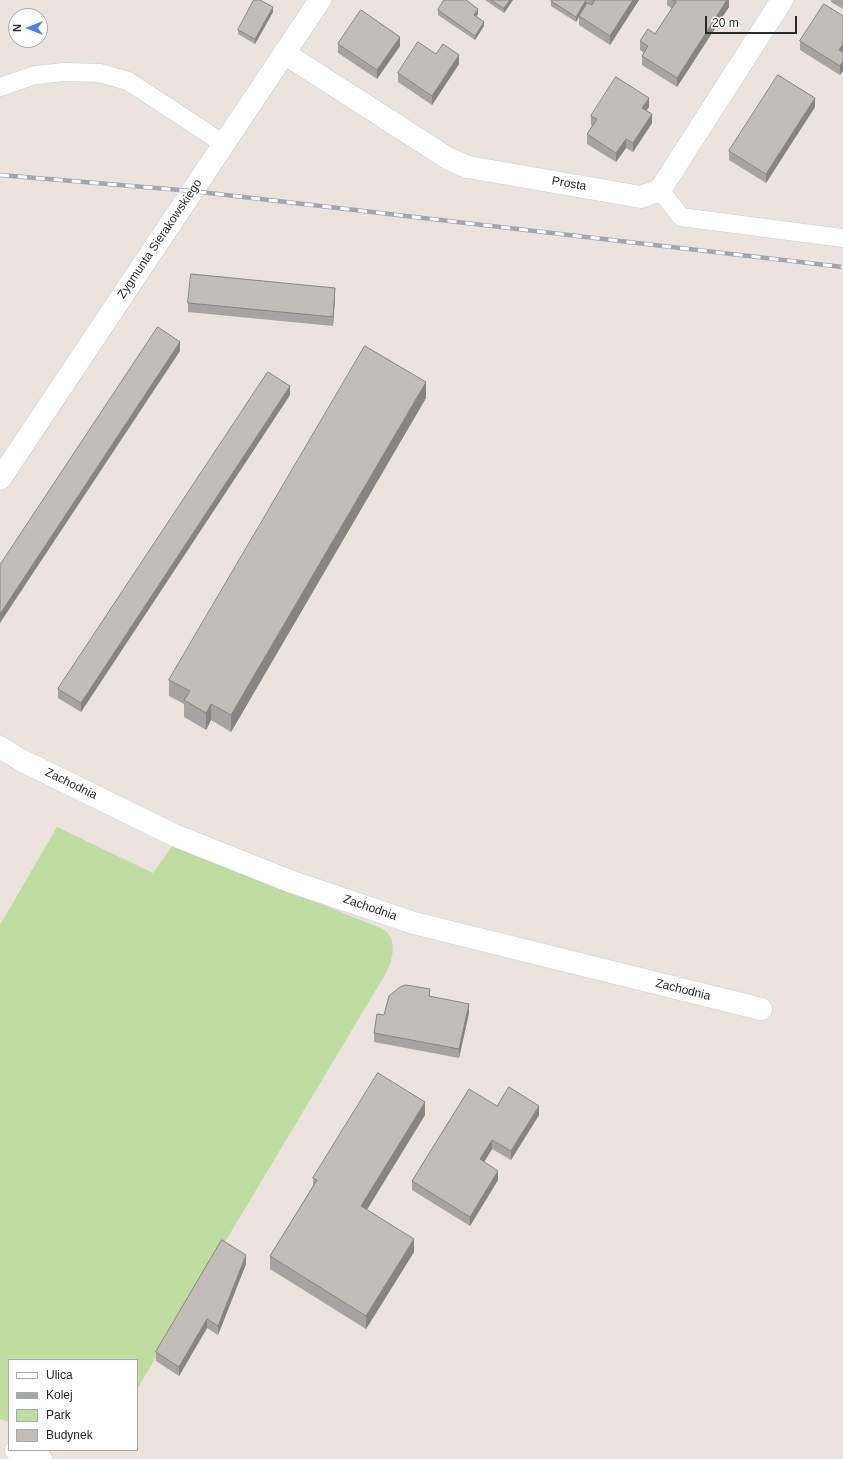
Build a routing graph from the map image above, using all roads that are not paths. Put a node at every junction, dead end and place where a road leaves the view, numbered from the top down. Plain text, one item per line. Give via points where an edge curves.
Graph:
1 (320, 0) edge
2 (782, 0) edge
3 (284, 54) junction
4 (0, 87) edge
5 (224, 144) junction
6 (660, 190) junction
7 (843, 238) edge
8 (0, 479) edge
9 (0, 747) edge
10 (761, 1009) dead end
11 (19, 1451) edge
12 (41, 1459) edge

1 - 3 street, Zygmunta Sierakowskiego
2 - 6 street
3 - 5 street, Zygmunta Sierakowskiego
3 - 6 street, Prosta via 450,159 468,167 642,196
4 - 5 lane via 35,75 65,72 100,73 128,81
5 - 8 street, Zygmunta Sierakowskiego
6 - 7 lane via 681,217
9 - 10 street, Zachodnia via 21,760 174,835 292,882 414,923
11 - 12 street

